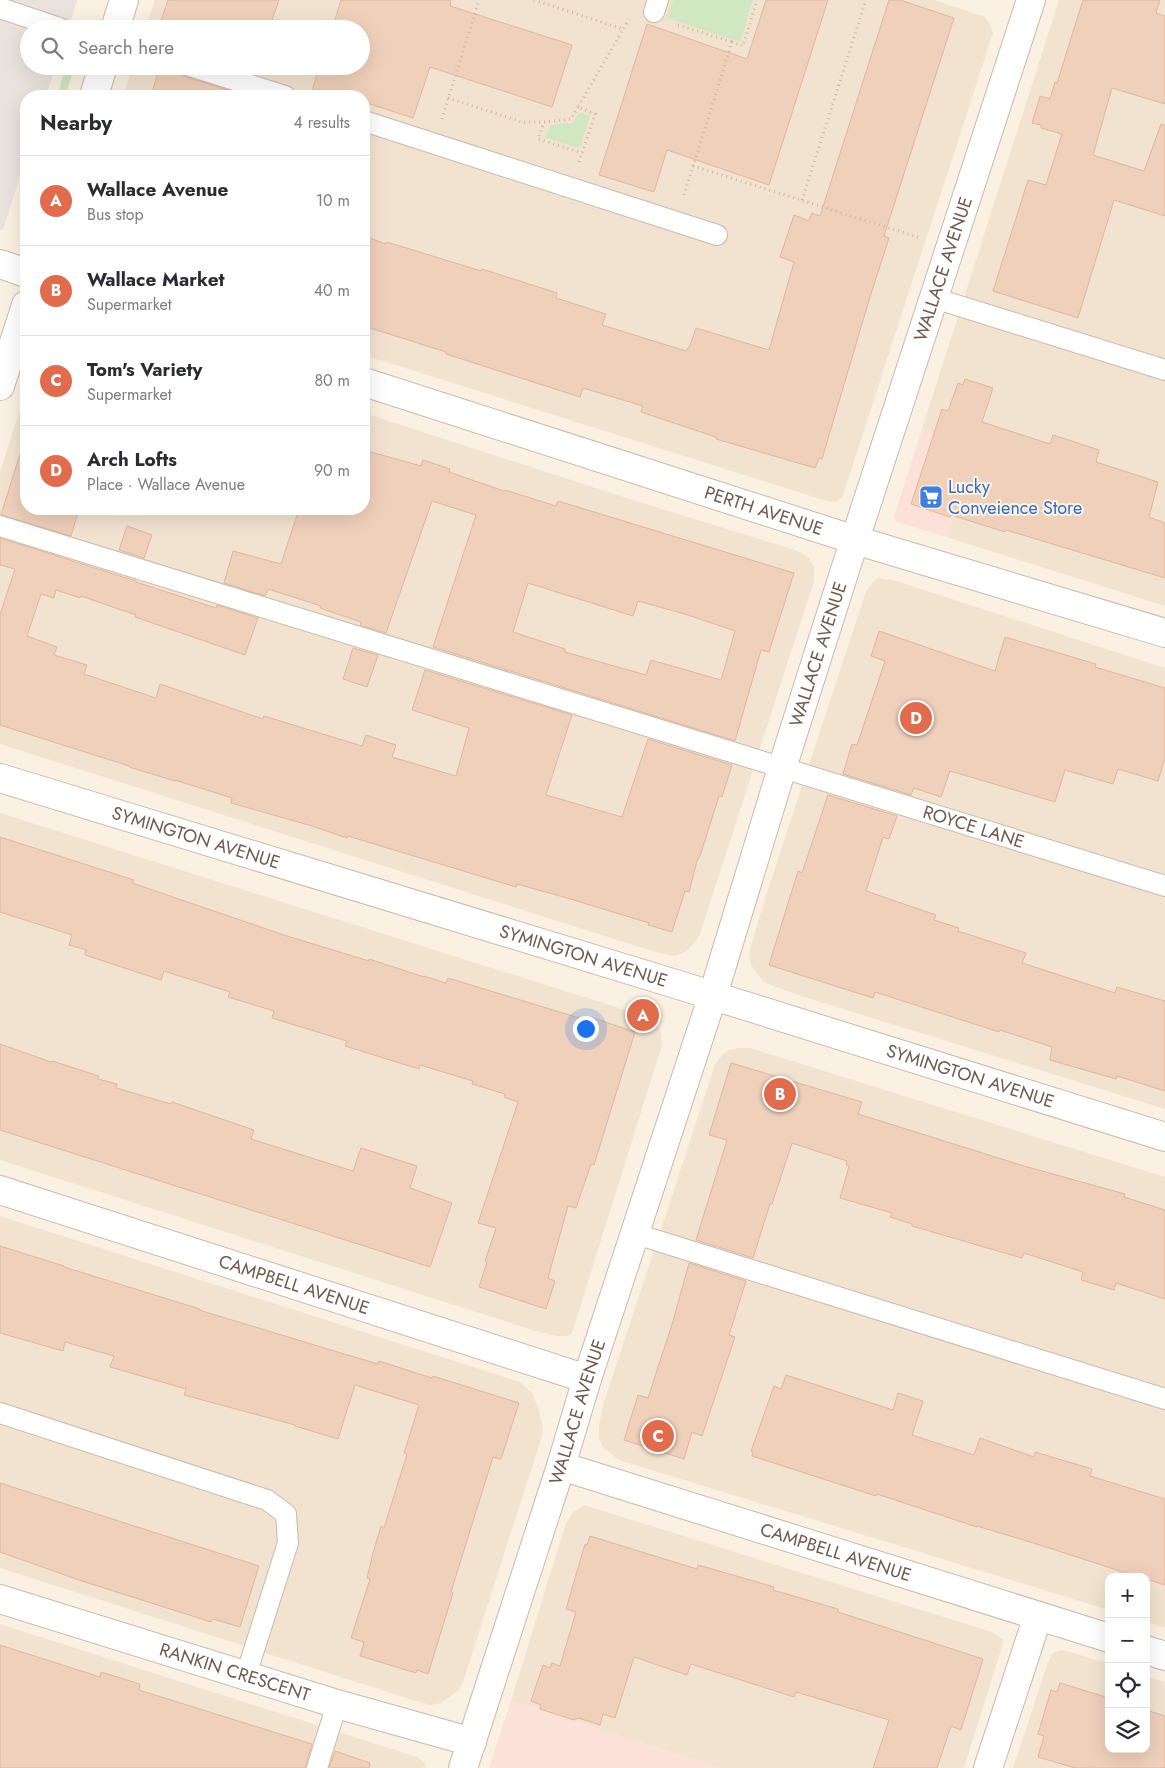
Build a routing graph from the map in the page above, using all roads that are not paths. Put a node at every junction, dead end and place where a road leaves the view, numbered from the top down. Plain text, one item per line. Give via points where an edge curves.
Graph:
1 (124, 0) edge
2 (1027, 1) edge
3 (0, 8) edge
4 (35, 20) edge
5 (118, 20) edge
6 (100, 75) edge
7 (218, 75) edge
8 (96, 90) edge
9 (266, 90) edge
10 (370, 123) edge
11 (717, 235) dead end
12 (0, 264) edge
13 (20, 271) edge
14 (934, 298) junction
15 (20, 324) edge
16 (1165, 370) edge
17 (370, 384) edge
18 (0, 386) edge
19 (0, 526) edge
20 (855, 540) junction
21 (1165, 633) edge
22 (782, 768) junction
23 (0, 778) edge
24 (1165, 886) edge
25 (713, 995) junction
26 (1165, 1137) edge
27 (0, 1190) edge
28 (636, 1234) junction
29 (587, 1379) junction
30 (1165, 1399) edge
31 (0, 1413) edge
32 (561, 1466) junction
33 (0, 1599) edge
34 (1038, 1616) junction
35 (1105, 1637) edge
36 (1150, 1651) edge
37 (1165, 1656) edge
38 (246, 1675) junction
39 (337, 1704) junction
40 (472, 1742) junction
41 (317, 1768) edge
42 (463, 1768) edge
43 (988, 1768) edge

1 - 5 street
2 - 14 street, WALLACE AVENUE
3 - 4 lane
6 - 8 street
7 - 9 lane
10 - 11 lane
12 - 13 street
14 - 16 lane
14 - 20 street, WALLACE AVENUE
15 - 18 street
17 - 20 street, PERTH AVENUE
19 - 22 lane, ROYCE LANE
20 - 21 street, PERTH AVENUE
20 - 22 street, WALLACE AVENUE
22 - 24 lane, ROYCE LANE
22 - 25 street, WALLACE AVENUE
23 - 25 street, SYMINGTON AVENUE
25 - 26 street, SYMINGTON AVENUE
25 - 28 street, WALLACE AVENUE
27 - 29 street, CAMPBELL AVENUE
28 - 29 street, WALLACE AVENUE
28 - 30 lane
29 - 32 street, WALLACE AVENUE
31 - 38 lane via 267,1500 286,1514 288,1543
32 - 34 street, CAMPBELL AVENUE
32 - 40 street, WALLACE AVENUE
33 - 38 street, RANKIN CRESCENT
34 - 35 street, CAMPBELL AVENUE
34 - 43 street
36 - 37 street
38 - 39 street, RANKIN CRESCENT
39 - 40 street, RANKIN CRESCENT
39 - 41 lane
40 - 42 street, WALLACE AVENUE

